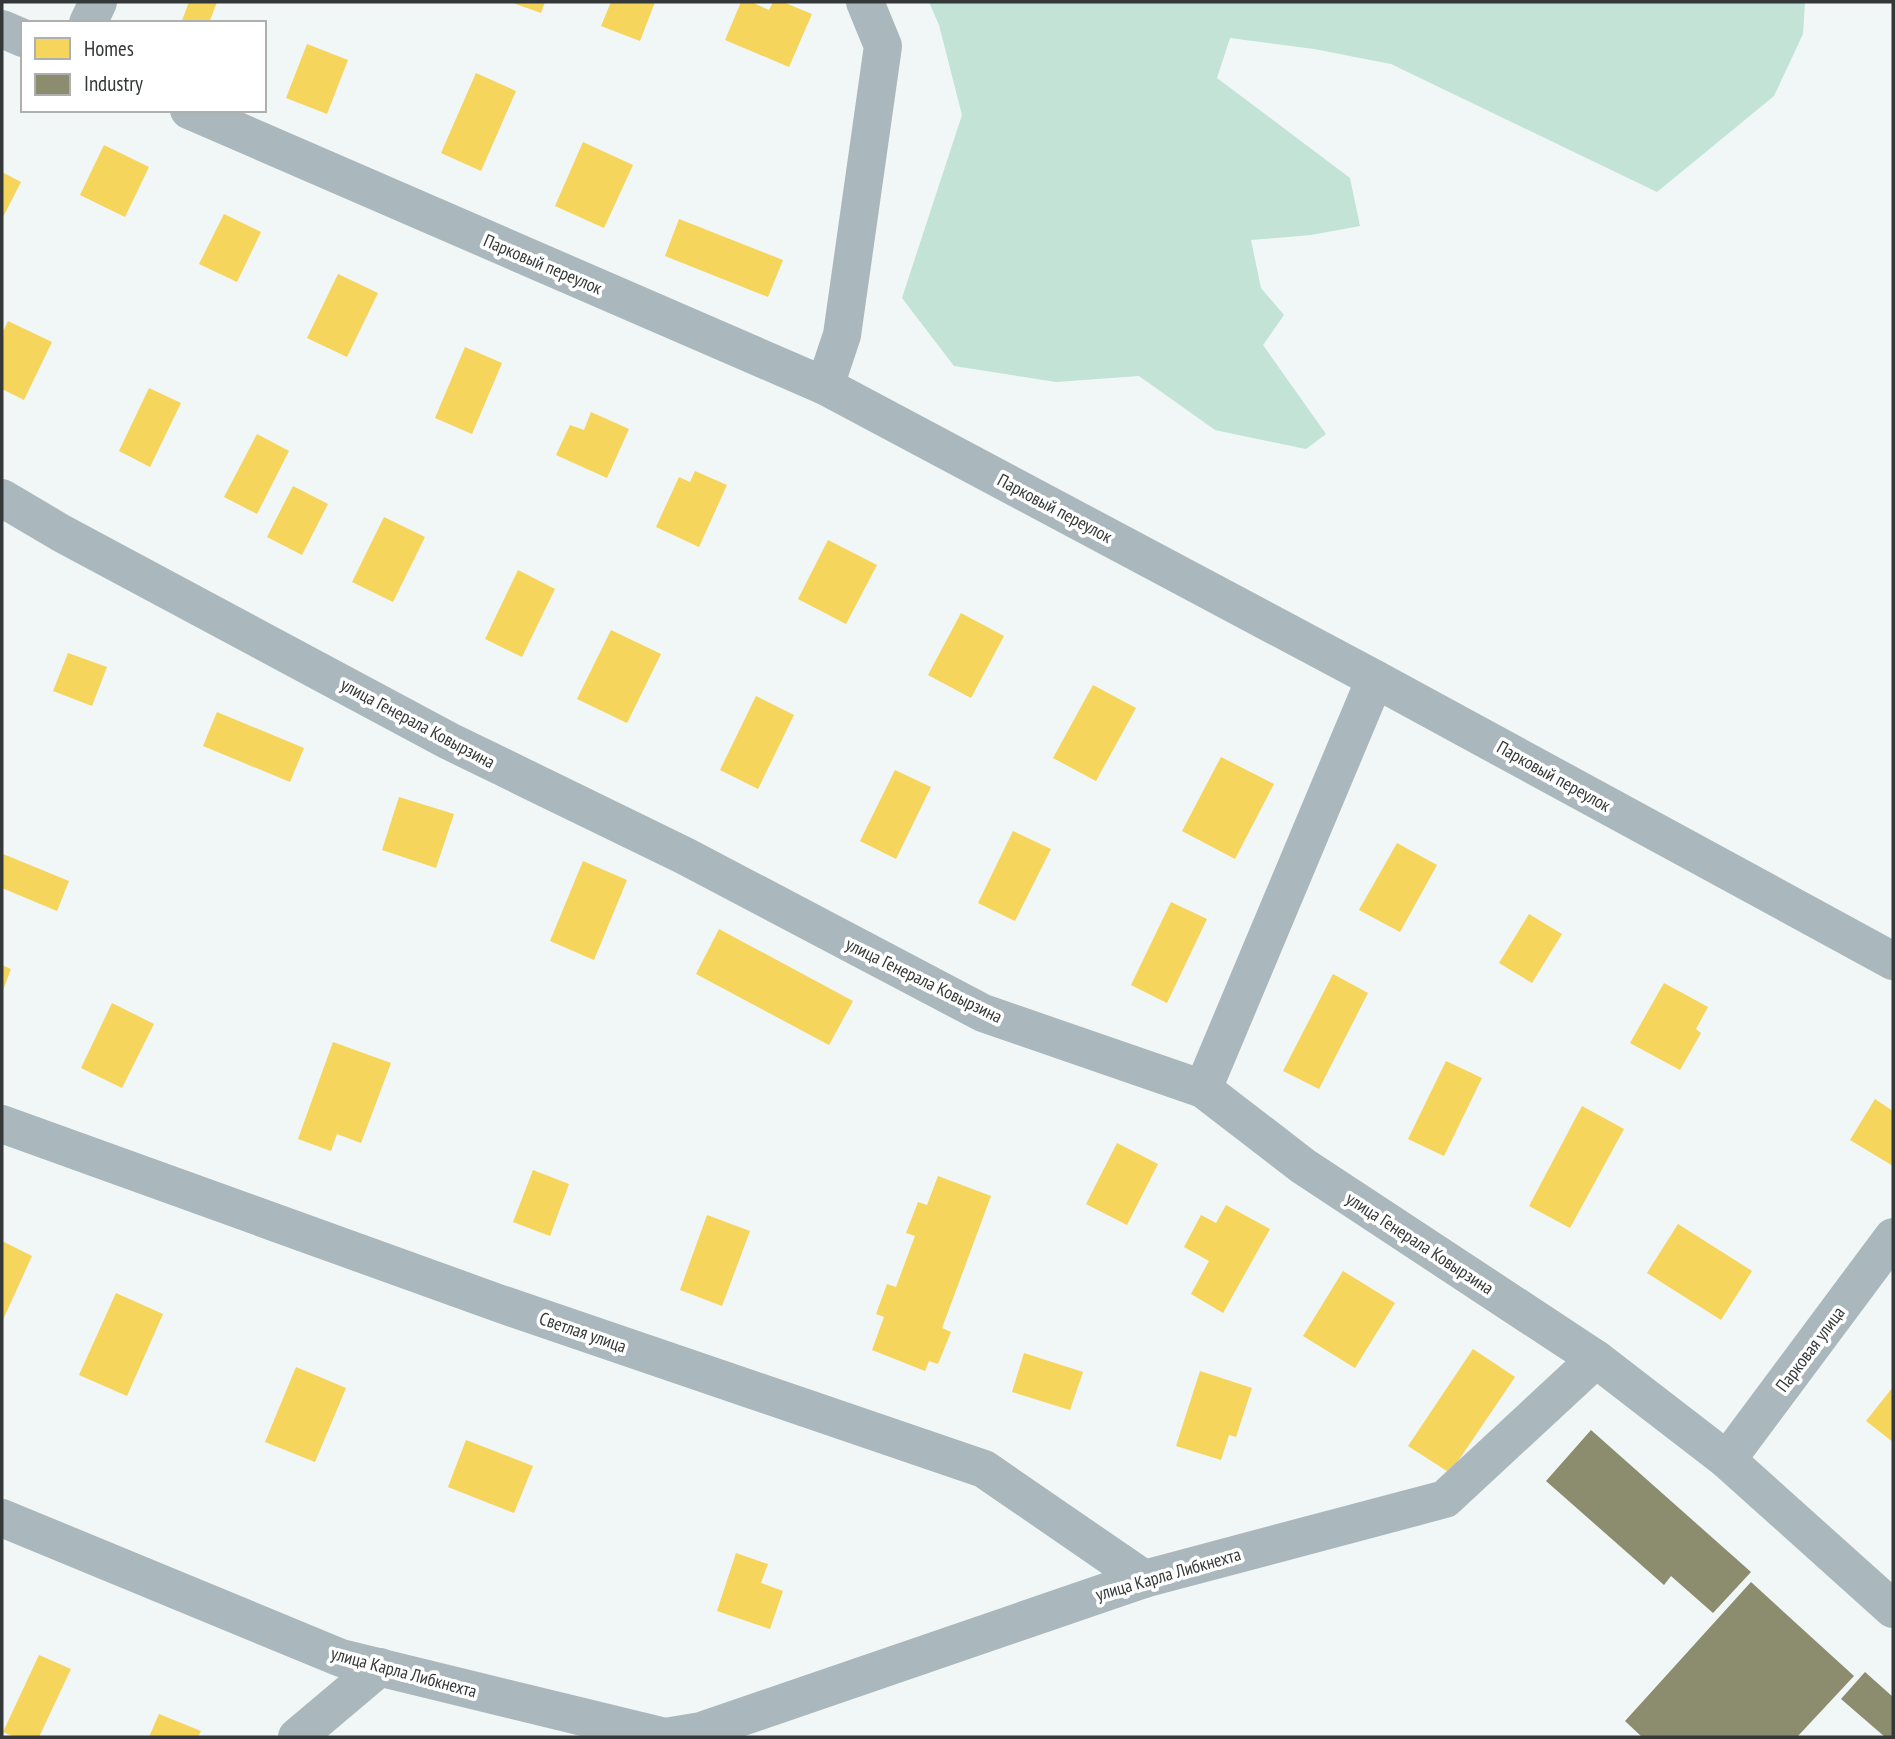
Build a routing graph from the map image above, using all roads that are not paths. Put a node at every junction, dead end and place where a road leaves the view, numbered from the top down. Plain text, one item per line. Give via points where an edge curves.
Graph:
1 (98, 2) edge
2 (865, 2) edge
3 (89, 21) edge
4 (2, 29) edge
5 (21, 37) edge
6 (194, 112) edge
7 (825, 386) junction
8 (2, 498) edge
9 (1375, 679) junction
10 (1893, 961) edge
11 (1203, 1089) junction
12 (2, 1124) edge
13 (1893, 1237) edge
14 (1595, 1359) junction
15 (1727, 1460) junction
16 (2, 1518) edge
17 (1144, 1579) junction
18 (1893, 1609) edge
19 (380, 1667) junction
20 (701, 1734) edge
21 (297, 1737) edge

1 - 3 street
2 - 7 street via 883,46 842,335
4 - 5 street
6 - 7 street, Парковый переулок
7 - 9 street, Парковый переулок
8 - 11 street, улица Генерала Ковырзина via 449,741 685,856 983,1013
9 - 10 street, Парковый переулок
9 - 11 street
11 - 14 street, улица Генерала Ковырзина via 1303,1166
12 - 17 street, Светлая улица via 498,1303 984,1469
13 - 15 street, Парковая улица
14 - 15 street, улица Генерала Ковырзина
14 - 17 street, улица Карла Либкнехта via 1445,1499
15 - 18 street, улица Генерала Ковырзина
16 - 19 street, улица Карла Либкнехта via 341,1658
17 - 20 street, улица Карла Либкнехта
19 - 20 street, улица Карла Либкнехта via 665,1737
19 - 21 street

